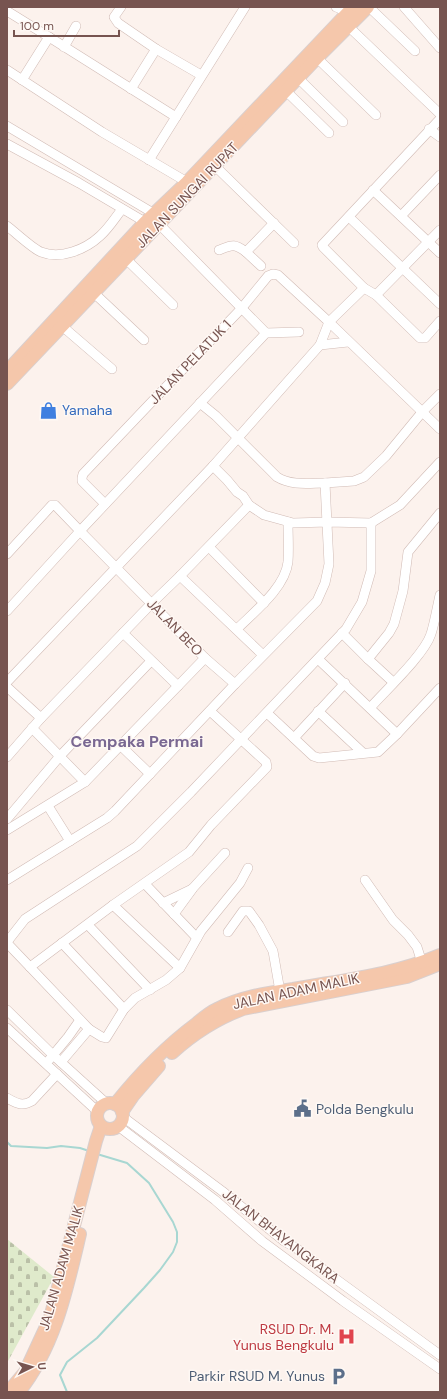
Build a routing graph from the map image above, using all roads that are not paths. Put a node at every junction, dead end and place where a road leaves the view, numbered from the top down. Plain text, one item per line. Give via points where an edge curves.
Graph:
1 (121, 7) edge
2 (245, 7) edge
3 (336, 7) edge
4 (368, 7) edge
5 (404, 7) edge
6 (7, 11) edge
7 (351, 16) edge
8 (76, 26) dead end
9 (49, 37) junction
10 (64, 47) junction
11 (440, 48) edge
12 (156, 49) junction
13 (415, 51) dead end
14 (317, 58) junction
15 (7, 70) edge
16 (201, 75) junction
17 (298, 78) junction
18 (22, 80) junction
19 (131, 89) junction
20 (286, 91) junction
21 (440, 114) edge
22 (376, 115) dead end
23 (176, 117) junction
24 (440, 119) edge
25 (343, 122) dead end
26 (7, 126) edge
27 (429, 129) junction
28 (20, 133) junction
29 (329, 133) dead end
30 (238, 135) junction
31 (440, 137) edge
32 (10, 145) edge
33 (149, 160) junction
34 (215, 166) junction
35 (440, 175) edge
36 (187, 182) junction
37 (373, 190) junction
38 (122, 209) junction
39 (153, 213) junction
40 (401, 216) junction
41 (349, 217) junction
42 (144, 222) junction
43 (274, 223) junction
44 (159, 224) junction
45 (7, 226) edge
46 (440, 230) edge
47 (429, 242) junction
48 (294, 243) dead end
49 (219, 250) dead end
50 (246, 252) junction
51 (440, 252) edge
52 (126, 259) junction
53 (261, 266) dead end
54 (401, 268) junction
55 (364, 288) junction
56 (94, 293) junction
57 (376, 294) junction
58 (440, 304) edge
59 (173, 305) dead end
60 (241, 309) junction
61 (440, 321) edge
62 (329, 322) junction
63 (62, 326) junction
64 (299, 332) dead end
65 (266, 333) junction
66 (144, 340) dead end
67 (348, 342) junction
68 (320, 345) junction
69 (112, 369) dead end
70 (7, 371) edge
71 (7, 384) edge
72 (440, 394) edge
73 (200, 402) junction
74 (423, 411) junction
75 (440, 429) edge
76 (238, 439) junction
77 (440, 462) edge
78 (213, 466) junction
79 (326, 483) junction
80 (105, 504) junction
81 (249, 505) junction
82 (440, 513) edge
83 (288, 522) junction
84 (328, 522) junction
85 (370, 523) junction
86 (437, 523) edge
87 (80, 532) junction
88 (208, 547) junction
89 (7, 554) edge
90 (116, 568) junction
91 (180, 576) junction
92 (440, 595) edge
93 (152, 603) junction
94 (264, 603) junction
95 (7, 611) edge
96 (436, 628) edge
97 (237, 629) junction
98 (123, 633) junction
99 (342, 633) junction
100 (263, 655) junction
101 (205, 658) junction
102 (318, 659) junction
103 (368, 659) junction
104 (151, 661) junction
105 (7, 682) edge
106 (393, 682) junction
107 (344, 683) junction
108 (235, 684) junction
109 (178, 686) junction
110 (7, 687) edge
111 (440, 688) edge
112 (370, 708) junction
113 (210, 711) junction
114 (318, 711) junction
115 (267, 713) junction
116 (41, 718) junction
117 (32, 728) junction
118 (397, 734) junction
119 (294, 738) junction
120 (242, 739) junction
121 (121, 746) junction
122 (362, 752) junction
123 (60, 756) junction
124 (7, 757) edge
125 (150, 774) junction
126 (85, 782) junction
127 (48, 806) junction
128 (7, 819) edge
129 (7, 830) edge
130 (70, 841) junction
131 (225, 853) dead end
132 (248, 868) dead end
133 (7, 880) edge
134 (365, 880) dead end
135 (145, 884) junction
136 (193, 888) junction
137 (163, 903) junction
138 (113, 905) junction
139 (174, 914) junction
140 (88, 925) junction
141 (228, 932) dead end
142 (197, 938) junction
143 (7, 942) edge
144 (62, 943) junction
145 (440, 955) edge
146 (422, 963) junction
147 (440, 964) edge
148 (30, 967) junction
149 (180, 968) junction
150 (150, 990) junction
151 (281, 996) junction
152 (124, 1009) junction
153 (7, 1010) edge
154 (80, 1020) junction
155 (7, 1028) edge
156 (88, 1029) junction
157 (53, 1055) junction
158 (61, 1062) junction
159 (46, 1064) junction
160 (57, 1074) junction
161 (7, 1098) edge
162 (112, 1116) junction
163 (188, 1165) junction
164 (181, 1174) junction
165 (440, 1355) edge
166 (31, 1368) junction
167 (440, 1369) edge
168 (8, 1392) edge
169 (19, 1392) edge

1 - 12 street via 114,17 118,22
2 - 16 street
3 - 7 street
4 - 7 main road, JALAN SUNGAI RUPAT
4 - 13 street
5 - 11 street
6 - 9 street
7 - 14 main road, JALAN SUNGAI RUPAT
7 - 21 street
7 - 30 main road, JALAN SUNGAI RUPAT
8 - 10 street
9 - 10 street
9 - 18 street
10 - 19 street
12 - 16 street
12 - 19 street
14 - 17 main road, JALAN SUNGAI RUPAT
14 - 22 street
15 - 18 street
16 - 23 street
17 - 20 main road, JALAN SUNGAI RUPAT
17 - 25 street
18 - 33 street
19 - 23 street
20 - 29 street
20 - 30 main road, JALAN SUNGAI RUPAT
23 - 33 street
24 - 27 street
26 - 28 street
27 - 31 street
27 - 37 street
28 - 32 street
28 - 39 street
30 - 34 main road, JALAN SUNGAI RUPAT
30 - 36 main road, JALAN SUNGAI RUPAT
32 - 38 street
33 - 36 street
34 - 43 street
34 - 44 main road, JALAN SUNGAI RUPAT
35 - 40 street
36 - 39 main road, JALAN SUNGAI RUPAT
37 - 40 street
37 - 41 street
38 - 42 street
38 - 45 street via 100,236 68,254 52,255 40,252
39 - 42 main road, JALAN SUNGAI RUPAT
40 - 47 street
41 - 54 street
41 - 55 street via 322,246
42 - 70 main road, JALAN SUNGAI RUPAT
43 - 48 street
43 - 50 street
44 - 52 main road, JALAN SUNGAI RUPAT
44 - 60 street
46 - 47 street
47 - 51 street
47 - 54 street
49 - 50 street via 233,245
50 - 53 street
52 - 56 main road, JALAN SUNGAI RUPAT
52 - 59 street
54 - 57 street
54 - 58 street
55 - 57 street
55 - 62 street
56 - 63 main road, JALAN SUNGAI RUPAT
56 - 66 street
57 - 61 street via 421,339
60 - 62 street, JALAN PELATUK 1 via 268,276 273,274 278,275
60 - 65 street
60 - 80 street, JALAN PELATUK 1 via 84,474 82,481
62 - 67 street
62 - 68 street
63 - 69 street
63 - 71 main road, JALAN SUNGAI RUPAT
64 - 65 street
65 - 73 street
67 - 68 street
67 - 74 street
68 - 76 street
72 - 74 street
73 - 76 street
73 - 80 street
74 - 75 street
74 - 79 street via 386,456 364,477 354,481
76 - 78 street
76 - 79 street via 284,481
77 - 85 street via 400,504
78 - 81 street
78 - 90 street
79 - 84 street
80 - 87 street
81 - 83 street via 264,515
81 - 88 street
82 - 86 street
83 - 84 street
83 - 94 street via 288,563 283,579
84 - 85 street
84 - 100 street via 329,564 325,583 316,601
85 - 99 street via 371,571 362,602
86 - 103 street via 408,552 403,591 394,624
87 - 89 street, JALAN BEO via 52,505
87 - 90 street, JALAN BEO
87 - 95 street
88 - 91 street
88 - 94 street
90 - 93 street, JALAN BEO
90 - 105 street
91 - 93 street
91 - 97 street
92 - 96 street
93 - 98 street
93 - 101 street, JALAN BEO
94 - 97 street
96 - 106 street via 418,656
97 - 100 street
98 - 104 street
98 - 116 street
99 - 102 street
99 - 103 street
100 - 108 street
101 - 108 street, JALAN BEO
101 - 109 street
102 - 107 street
102 - 115 street
103 - 106 street
104 - 109 street
104 - 123 street
106 - 112 street
107 - 112 street
107 - 114 street
108 - 113 street
109 - 121 street
110 - 116 street
111 - 118 street
112 - 118 street
113 - 120 street
113 - 125 street
114 - 119 street
114 - 122 street
115 - 119 street
115 - 120 street
116 - 117 street
117 - 123 street
117 - 124 street
118 - 122 street via 378,752
119 - 122 street via 319,758
120 - 135 street via 266,762 267,767 211,825 189,852
120 - 143 street via 137,846 25,919
121 - 125 street
121 - 126 street
123 - 126 street
123 - 128 street
125 - 130 street via 107,818
126 - 127 street
127 - 129 street
127 - 130 street
130 - 133 street
131 - 136 street
132 - 142 street via 240,883
134 - 146 street via 393,920 418,947
135 - 137 street
135 - 138 street
136 - 137 street
136 - 139 street
137 - 139 street
138 - 140 street
138 - 149 street
139 - 142 street
140 - 144 street
140 - 150 street
141 - 151 street via 243,911 249,911 274,951
142 - 149 street
143 - 148 street
144 - 148 street
144 - 152 street
145 - 146 main road, JALAN ADAM MALIK
146 - 151 main road, JALAN ADAM MALIK
147 - 151 main road, JALAN ADAM MALIK via 407,977
148 - 154 street
149 - 150 street
150 - 152 street via 135,998
151 - 162 main road, JALAN ADAM MALIK via 228,1014 194,1034 158,1067
152 - 156 street via 106,1038
153 - 157 street
154 - 156 street
154 - 157 street
155 - 159 street
156 - 158 street
157 - 158 street
157 - 159 street
158 - 162 street
159 - 160 street
160 - 161 street via 29,1103 19,1104
160 - 162 street
162 - 163 street, JALAN BHAYANGKARA
162 - 164 street
162 - 166 main road, JALAN ADAM MALIK via 100,1142 57,1323
163 - 164 street
163 - 165 street, JALAN BHAYANGKARA via 333,1277
164 - 167 street via 267,1245
166 - 168 main road, JALAN ADAM MALIK
166 - 169 main road, JALAN ADAM MALIK via 32,1376

